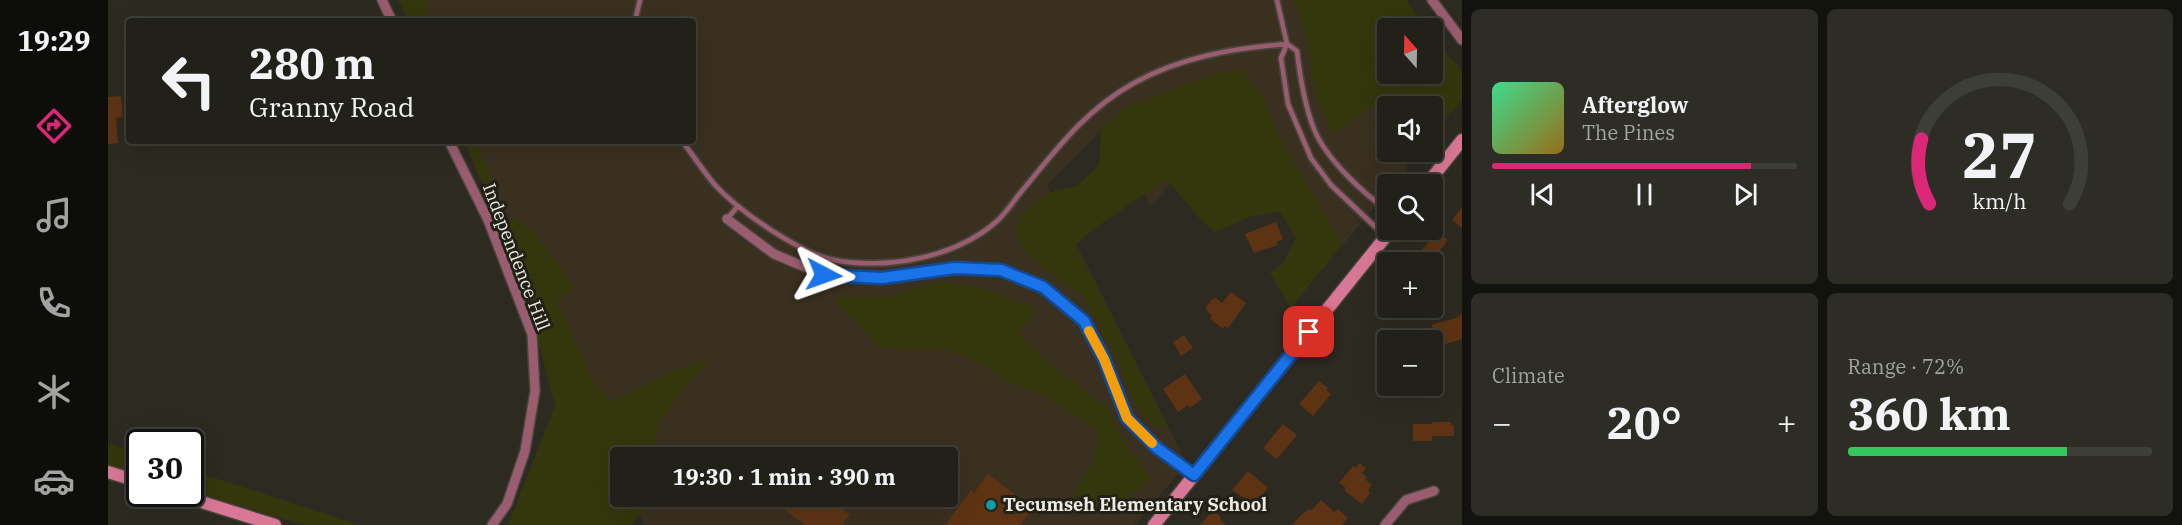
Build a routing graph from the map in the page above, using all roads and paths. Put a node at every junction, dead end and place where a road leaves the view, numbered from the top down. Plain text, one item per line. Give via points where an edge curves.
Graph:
1 (382, 0) edge
2 (640, 0) edge
3 (1277, 0) edge
4 (1432, 0) edge
5 (391, 18) edge
6 (636, 18) edge
7 (1462, 40) edge
8 (1287, 44) junction
9 (1462, 140) edge
10 (450, 144) edge
11 (684, 144) edge
12 (1434, 174) edge
13 (1377, 201) edge
14 (738, 206) junction
15 (727, 219) joint
16 (1377, 224) edge
17 (1382, 240) edge
18 (108, 472) edge
19 (1194, 475) junction
20 (126, 478) edge
21 (1434, 491) dead end
22 (204, 503) edge
23 (275, 525) edge
24 (492, 525) edge
25 (1154, 525) edge
26 (1385, 525) edge

1 - 5 street
2 - 6 lane
3 - 8 lane
4 - 7 street
8 - 13 lane via 1297,51 1301,84 1314,130 1348,176
8 - 14 lane via 1239,48 1177,63 1133,83 1089,114 1063,139 997,221 935,255 898,263 834,260 779,235
8 - 16 lane via 1281,58 1288,104 1311,158 1331,185
9 - 12 street
10 - 24 street, Independence Hill via 488,220 532,334 535,391 525,451 507,504
11 - 14 lane via 715,185
14 - 15 lane
15 - 19 street via 774,254 824,275 882,278 955,268 1001,270 1043,287 1084,321 1127,418 1157,448
17 - 19 street
18 - 20 street
19 - 25 street
21 - 26 street via 1406,500
22 - 23 street

